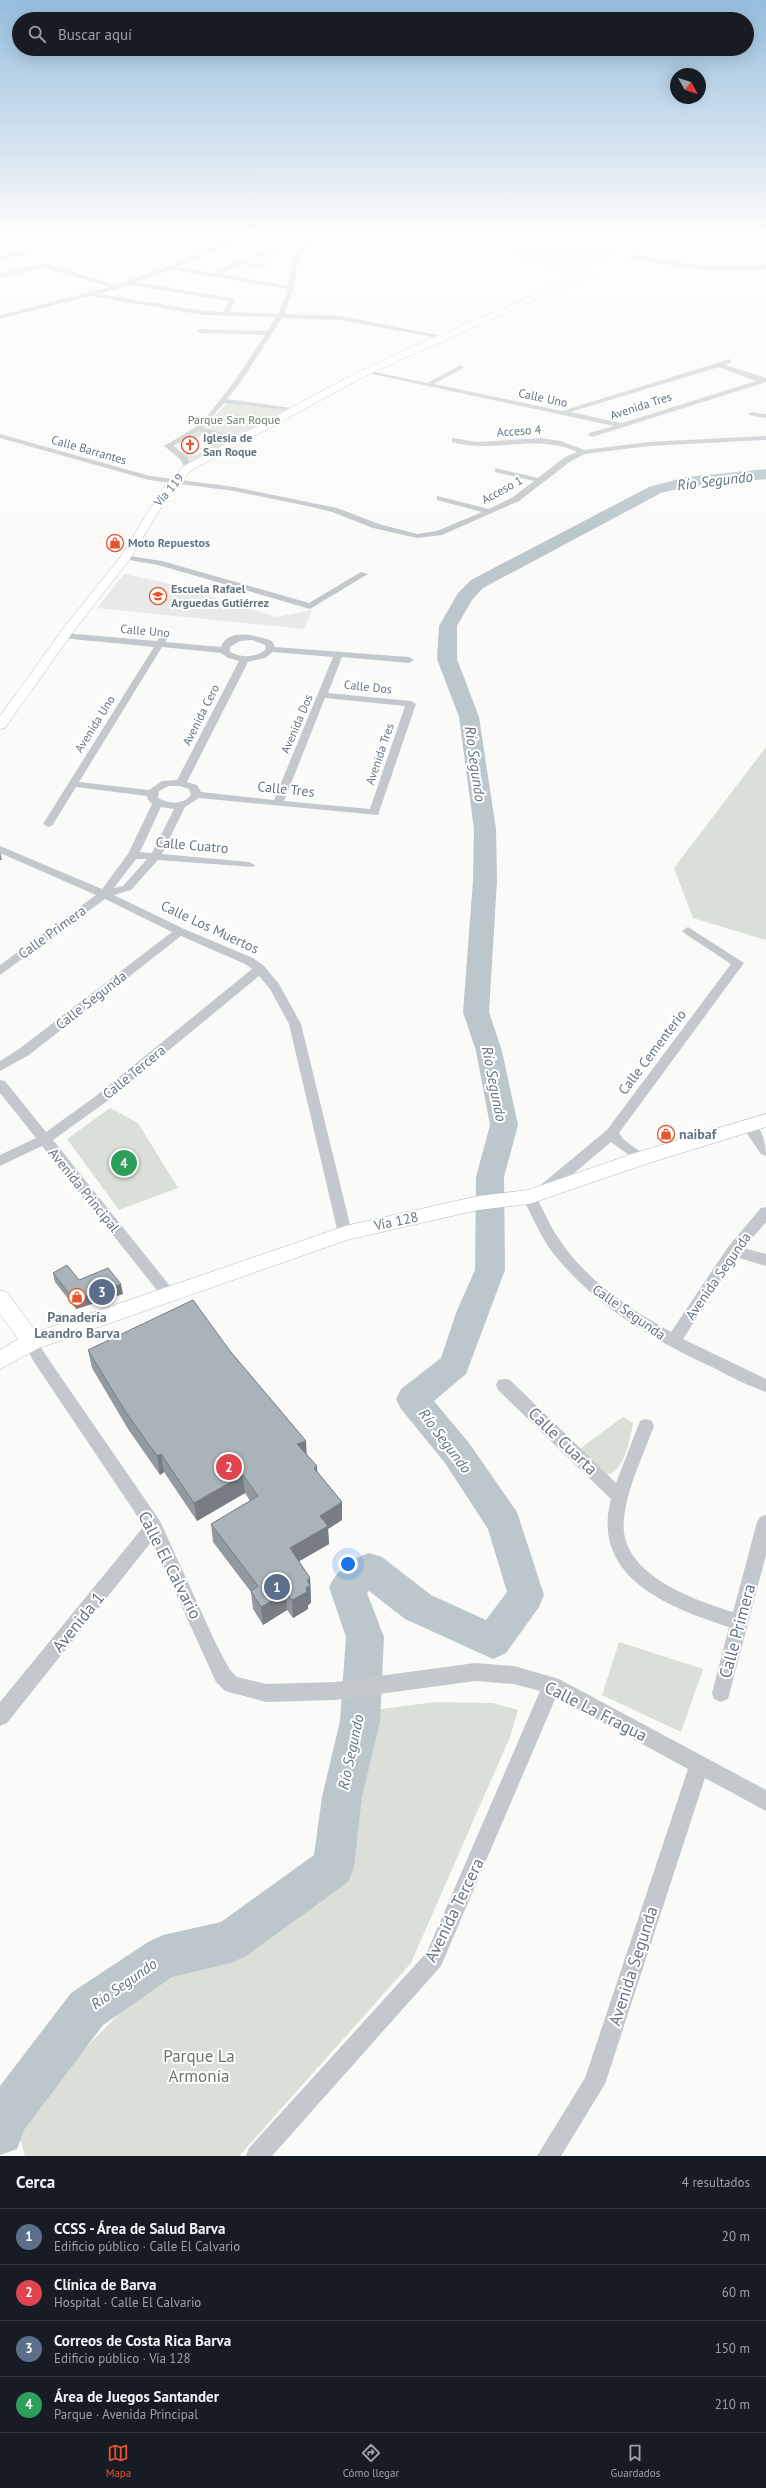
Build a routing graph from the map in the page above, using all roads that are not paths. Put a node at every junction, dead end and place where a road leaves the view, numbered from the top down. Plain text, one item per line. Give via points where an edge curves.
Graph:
1 (269, 333) edge
2 (430, 334) edge
3 (450, 334) edge
4 (444, 336) junction
5 (730, 361) dead end
6 (718, 364) junction
7 (461, 367) dead end
8 (366, 372) junction
9 (764, 380) edge
10 (428, 385) junction
11 (223, 401) junction
12 (295, 409) junction
13 (558, 414) junction
14 (751, 414) dead end
15 (766, 416) edge
16 (548, 417) dead end
17 (621, 425) junction
18 (197, 429) junction
19 (592, 435) dead end
20 (0, 436) edge
21 (766, 438) edge
22 (238, 439) junction
23 (455, 440) dead end
24 (583, 452) junction
25 (188, 468) junction
26 (498, 470) dead end
27 (541, 481) junction
28 (173, 482) junction
29 (440, 498) dead end
30 (490, 512) junction
31 (124, 559) junction
32 (364, 574) dead end
33 (67, 632) junction
34 (162, 641) junction
35 (226, 646) junction
36 (271, 650) junction
37 (338, 656) junction
38 (245, 659) junction
39 (409, 660) dead end
40 (324, 695) junction
41 (411, 704) joint
42 (0, 725) edge
43 (181, 782) junction
44 (73, 784) junction
45 (152, 793) junction
46 (196, 795) junction
47 (278, 802) junction
48 (158, 803) junction
49 (180, 805) junction
50 (374, 812) joint
51 (48, 824) dead end
52 (0, 849) edge
53 (133, 855) junction
54 (156, 856) junction
55 (249, 865) dead end
56 (104, 894) junction
57 (180, 931) junction
58 (688, 931) dead end
59 (260, 969) junction
60 (0, 970) edge
61 (0, 1067) edge
62 (0, 1084) edge
63 (766, 1120) edge
64 (748, 1125) junction
65 (612, 1133) junction
66 (44, 1140) junction
67 (766, 1151) edge
68 (642, 1158) junction
69 (0, 1162) edge
70 (529, 1196) junction
71 (766, 1212) edge
72 (345, 1233) junction
73 (733, 1251) junction
74 (766, 1260) edge
75 (169, 1295) junction
76 (0, 1298) edge
77 (31, 1342) junction
78 (673, 1342) junction
79 (0, 1360) edge
80 (504, 1385) dead end
81 (766, 1386) edge
82 (646, 1426) dead end
83 (621, 1498) junction
84 (766, 1522) edge
85 (154, 1526) junction
86 (739, 1622) junction
87 (388, 1684) joint
88 (552, 1685) junction
89 (720, 1693) dead end
90 (0, 1717) edge
91 (699, 1766) junction
92 (766, 1801) edge
93 (257, 2156) edge
94 (548, 2156) edge

1 - 11 street
2 - 4 street
3 - 4 main road, Vía 119
4 - 8 main road, Vía 119
5 - 6 street
6 - 9 street
6 - 13 street
7 - 10 street
8 - 10 street, Calle Uno
8 - 12 main road, Vía 119
9 - 17 street, Avenida Tres
10 - 13 street, Calle Uno
11 - 12 street
11 - 18 street
12 - 22 main road, Vía 119
13 - 16 street
13 - 17 street, Calle Uno
14 - 15 street
17 - 19 street, Avenida Tres
18 - 22 street
18 - 25 street via 168,446 184,459
20 - 28 street, Calle Barrantes via 149,478
21 - 24 street, Acceso 1 via 649,444
22 - 25 main road, Vía 119
23 - 24 street, Acceso 4 via 486,445 521,440 561,442
24 - 27 street, Acceso 1 via 568,459
25 - 28 main road, Vía 119
26 - 27 street
27 - 30 street, Acceso 1
28 - 30 street, Acceso 1 via 202,486 220,492 248,492 327,508 410,535 415,542 423,544 436,541 434,534
28 - 31 main road, Vía 119 via 152,511
29 - 30 street
31 - 32 street via 168,566 310,606
31 - 33 main road, Vía 119
33 - 34 street, Calle Uno
33 - 42 main road, Vía 119
34 - 35 street, Calle Uno
34 - 44 street, Avenida Uno
35 - 36 street via 240,638 254,637 265,640 271,646
35 - 38 street via 231,656
36 - 37 street
36 - 38 street via 264,655
37 - 39 street
37 - 40 street, Avenida Dos
38 - 43 street, Avenida Cero
40 - 41 street, Calle Dos
40 - 47 street, Avenida Dos
41 - 50 street, Avenida Tres
43 - 45 street via 160,786
43 - 46 street via 193,787
44 - 45 street
44 - 51 street, Avenida Uno
45 - 48 street via 153,800
46 - 47 street, Calle Tres
46 - 49 street via 191,801
47 - 50 street, Calle Tres
48 - 49 street via 168,806
48 - 53 street
49 - 54 street
52 - 56 street, Calle Los Muertos
53 - 54 street, Calle Cuatro
53 - 56 street
54 - 55 street, Calle Cuatro
54 - 56 street via 127,888
56 - 57 street, Calle Los Muertos
56 - 60 street, Calle Primera
57 - 59 street, Calle Los Muertos via 249,961
57 - 61 street, Calle Segunda via 24,1052
58 - 65 street, Calle Cementerio via 738,963
59 - 66 street, Calle Tercera via 101,1099
59 - 72 street, Calle Los Muertos via 275,987 295,1024
62 - 66 street, Avenida Principal
63 - 64 main road, Vía 128
64 - 67 street
64 - 68 main road, Vía 128
65 - 68 street via 618,1142
65 - 70 street, Calle Cementerio
66 - 69 street, Calle Tercera
66 - 75 street, Avenida Principal
68 - 70 main road, Vía 128
70 - 72 main road, Vía 128 via 478,1203
70 - 78 street, Calle Segunda via 556,1247 583,1280
71 - 73 street, Avenida Segunda
72 - 75 main road, Vía 128
73 - 74 street
73 - 78 street, Avenida Segunda
75 - 77 main road, Vía 128
76 - 77 main road
77 - 79 main road, Vía 128
77 - 85 street, Calle El Calvario via 39,1358
78 - 81 street, Calle Segunda
80 - 83 street, Calle Cuarta
82 - 83 street
83 - 86 street via 615,1520 617,1537 621,1552 634,1570 651,1586 675,1600
84 - 86 street, Calle Primera
85 - 87 street, Calle El Calvario via 217,1664 223,1676 232,1685 266,1693 335,1691
85 - 90 street, Avenida 1
86 - 89 street, Calle Primera
87 - 88 street, Calle La Fragua via 475,1672 514,1675
88 - 91 street, Calle La Fragua
88 - 93 street, Avenida Tercera via 434,1959
91 - 92 street, Calle La Fragua
91 - 94 street, Avenida Segunda via 594,2084

